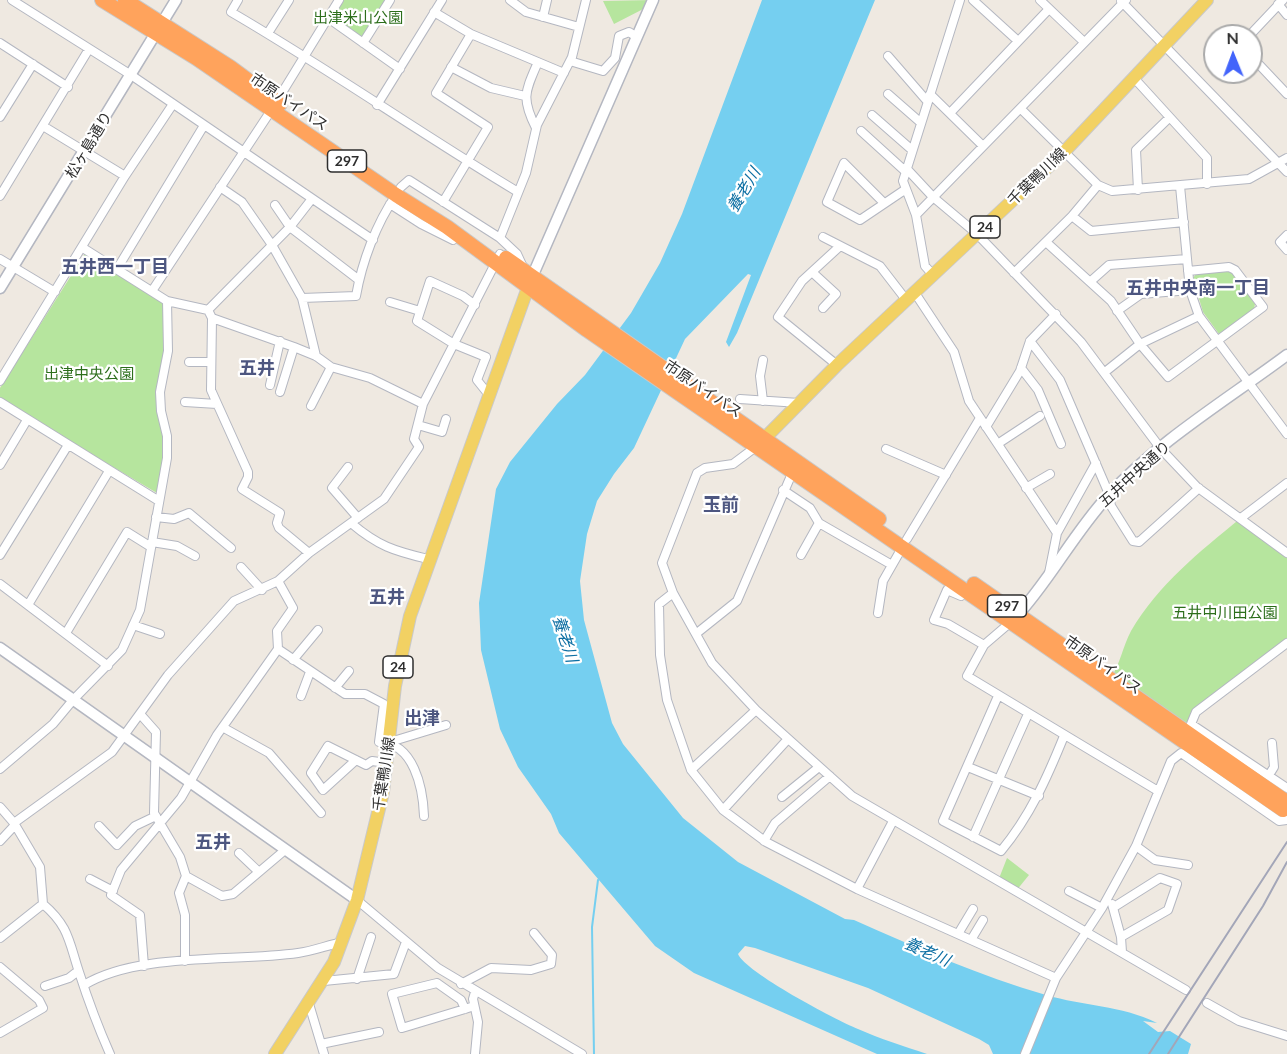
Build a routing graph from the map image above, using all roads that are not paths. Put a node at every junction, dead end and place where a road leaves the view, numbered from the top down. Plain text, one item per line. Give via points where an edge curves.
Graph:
1 (12, 0) edge
2 (102, 0) edge
3 (125, 0) edge
4 (176, 0) edge
5 (238, 0) edge
6 (289, 0) edge
7 (339, 0) edge
8 (390, 0) edge
9 (442, 0) edge
10 (510, 0) edge
11 (547, 0) edge
12 (586, 0) edge
13 (653, 0) edge
14 (960, 0) edge
15 (973, 0) edge
16 (1040, 0) edge
17 (1207, 0) edge
18 (1123, 1) edge
19 (1280, 2) edge
20 (1049, 9) junction
21 (434, 12) junction
22 (1287, 15) edge
23 (543, 17) junction
24 (328, 18) junction
25 (1260, 24) edge
26 (579, 27) junction
27 (158, 28) junction
28 (268, 33) junction
29 (471, 34) junction
30 (637, 37) junction
31 (1018, 41) junction
32 (1084, 42) junction
33 (363, 43) junction
34 (0, 44) edge
35 (1165, 45) junction
36 (89, 49) junction
37 (304, 56) junction
38 (888, 56) dead end
39 (570, 61) junction
40 (538, 62) junction
41 (33, 64) junction
42 (451, 67) junction
43 (400, 69) junction
44 (1263, 69) edge
45 (564, 73) junction
46 (131, 75) junction
47 (1134, 78) junction
48 (68, 87) junction
49 (888, 94) dead end
50 (1287, 94) edge
51 (525, 96) junction
52 (928, 98) junction
53 (173, 104) junction
54 (274, 105) junction
55 (377, 105) junction
56 (1021, 110) junction
57 (951, 112) junction
58 (872, 115) dead end
59 (0, 117) edge
60 (1169, 118) junction
61 (920, 122) junction
62 (43, 126) junction
63 (203, 127) junction
64 (536, 128) junction
65 (861, 131) dead end
66 (983, 146) junction
67 (912, 150) junction
68 (85, 152) junction
69 (242, 152) junction
70 (1064, 152) junction
71 (1287, 158) edge
72 (468, 163) junction
73 (1279, 164) junction
74 (905, 169) junction
75 (1287, 172) edge
76 (125, 176) junction
77 (1208, 184) junction
78 (1098, 185) junction
79 (1180, 186) junction
80 (220, 187) junction
81 (906, 189) junction
82 (1138, 190) junction
83 (518, 192) junction
84 (395, 195) junction
85 (0, 196) edge
86 (933, 197) junction
87 (311, 200) junction
88 (443, 202) junction
89 (884, 203) junction
90 (275, 205) dead end
91 (916, 214) junction
92 (1072, 216) junction
93 (1184, 222) junction
94 (290, 227) junction
95 (977, 234) junction
96 (1287, 235) edge
97 (823, 237) dead end
98 (501, 238) junction
99 (373, 240) junction
100 (1046, 242) junction
101 (272, 245) junction
102 (839, 247) junction
103 (83, 248) junction
104 (1287, 250) edge
105 (1187, 259) junction
106 (0, 260) edge
107 (497, 261) junction
108 (13, 267) junction
109 (117, 269) junction
110 (1188, 271) junction
111 (812, 272) junction
112 (1014, 273) junction
113 (934, 276) junction
114 (528, 278) junction
115 (359, 280) junction
116 (1091, 281) junction
117 (0, 288) edge
118 (1190, 290) junction
119 (152, 291) junction
120 (55, 292) junction
121 (911, 297) junction
122 (302, 298) junction
123 (167, 301) junction
124 (390, 302) dead end
125 (475, 305) junction
126 (823, 308) dead end
127 (420, 311) junction
128 (1117, 311) junction
129 (210, 314) junction
130 (1056, 314) junction
131 (1199, 316) junction
132 (280, 341) junction
133 (1030, 341) junction
134 (1218, 342) junction
135 (454, 344) junction
136 (1140, 344) junction
137 (294, 347) junction
138 (1287, 355) edge
139 (316, 356) junction
140 (763, 360) dead end
141 (189, 362) dead end
142 (211, 362) junction
143 (837, 365) junction
144 (331, 367) junction
145 (1021, 368) junction
146 (1105, 372) junction
147 (0, 381) edge
148 (1250, 383) junction
149 (270, 385) dead end
150 (280, 392) dead end
151 (489, 395) junction
152 (740, 399) dead end
153 (763, 401) junction
154 (0, 402) edge
155 (186, 402) dead end
156 (801, 403) junction
157 (217, 404) junction
158 (423, 404) junction
159 (311, 406) dead end
160 (1040, 416) dead end
161 (980, 418) junction
162 (446, 419) dead end
163 (27, 420) junction
164 (418, 425) junction
165 (986, 427) junction
166 (1286, 431) edge
167 (761, 442) junction
168 (999, 443) junction
169 (1061, 444) dead end
170 (68, 445) junction
171 (886, 449) dead end
172 (1161, 449) junction
173 (1096, 463) junction
174 (0, 465) edge
175 (348, 467) dead end
176 (109, 471) junction
177 (794, 471) junction
178 (1050, 474) dead end
179 (946, 475) junction
180 (1287, 483) edge
181 (1026, 488) junction
182 (1199, 488) junction
183 (783, 490) junction
184 (1109, 494) junction
185 (159, 501) junction
186 (156, 517) junction
187 (1241, 518) junction
188 (354, 520) junction
189 (819, 523) junction
190 (1057, 533) junction
191 (905, 543) junction
192 (151, 545) junction
193 (231, 548) dead end
194 (309, 553) junction
195 (1287, 553) edge
196 (0, 555) edge
197 (801, 555) dead end
198 (195, 556) dead end
199 (428, 559) junction
200 (892, 565) junction
201 (241, 567) dead end
202 (1049, 573) junction
203 (278, 581) junction
204 (0, 584) edge
205 (262, 590) junction
206 (673, 593) junction
207 (961, 596) dead end
208 (28, 605) junction
209 (878, 613) dead end
210 (1015, 618) junction
211 (133, 625) junction
212 (318, 630) dead end
213 (66, 633) junction
214 (697, 633) junction
215 (160, 634) dead end
216 (1287, 643) edge
217 (984, 645) junction
218 (0, 648) edge
219 (278, 649) junction
220 (293, 660) junction
221 (108, 666) junction
222 (349, 671) dead end
223 (310, 672) junction
224 (335, 688) junction
225 (301, 696) dead end
226 (998, 696) junction
227 (73, 700) junction
228 (756, 710) junction
229 (140, 714) junction
230 (1028, 714) junction
231 (446, 725) dead end
232 (224, 728) junction
233 (1065, 736) junction
234 (123, 737) junction
235 (788, 739) junction
236 (390, 742) junction
237 (1272, 743) dead end
238 (155, 759) junction
239 (356, 760) junction
240 (387, 763) junction
241 (819, 767) junction
242 (968, 767) junction
243 (0, 769) edge
244 (691, 770) junction
245 (1269, 775) junction
246 (830, 776) junction
247 (1001, 780) junction
248 (189, 783) junction
249 (1287, 788) edge
250 (1158, 791) junction
251 (1039, 796) junction
252 (782, 797) dead end
253 (0, 807) edge
254 (723, 810) junction
255 (1286, 811) edge
256 (321, 813) dead end
257 (424, 816) dead end
258 (158, 819) junction
259 (893, 821) junction
260 (14, 824) junction
261 (99, 826) dead end
262 (973, 837) junction
263 (764, 840) junction
264 (0, 841) edge
265 (1136, 846) junction
266 (285, 850) junction
267 (239, 853) dead end
268 (1188, 865) dead end
269 (259, 872) junction
270 (186, 876) junction
271 (90, 879) dead end
272 (857, 889) junction
273 (112, 891) junction
274 (1069, 891) dead end
275 (357, 900) junction
276 (1107, 900) junction
277 (43, 904) junction
278 (1114, 907) junction
279 (1102, 908) junction
280 (972, 909) dead end
281 (983, 920) dead end
282 (1085, 931) junction
283 (534, 933) dead end
284 (958, 934) junction
285 (371, 937) dead end
286 (1121, 937) junction
287 (0, 938) edge
288 (971, 940) junction
289 (343, 942) junction
290 (406, 942) junction
291 (1122, 952) junction
292 (185, 961) junction
293 (144, 966) junction
294 (0, 967) edge
295 (78, 971) junction
296 (1056, 978) junction
297 (357, 979) junction
298 (324, 981) junction
299 (84, 984) junction
300 (461, 984) junction
301 (45, 986) dead end
302 (1186, 990) dead end
303 (475, 992) junction
304 (1207, 1003) dead end
305 (309, 1004) junction
306 (474, 1006) junction
307 (465, 1009) junction
308 (380, 1032) dead end
309 (0, 1033) edge
310 (1287, 1036) edge
311 (321, 1044) junction
312 (110, 1054) edge
313 (275, 1054) edge
314 (324, 1054) edge
315 (475, 1054) edge
316 (582, 1054) edge
317 (1025, 1054) edge

1 - 36 street
2 - 27 highway, 市原バイパス / 297
3 - 27 highway, 市原バイパス / 297
4 - 27 street, 松ヶ島通り
5 - 28 street via 231,12
6 - 28 street
7 - 24 street
8 - 33 street
9 - 21 street
10 - 23 street via 526,12
11 - 23 street
12 - 26 street
13 - 30 street
14 - 52 street
15 - 31 street
16 - 20 street
17 - 35 main road, 千葉鴨川線 / 24
18 - 32 street
18 - 35 street
19 - 22 street
19 - 25 street
20 - 31 street
20 - 32 street
21 - 29 street
21 - 43 street
23 - 26 street
24 - 33 street
24 - 37 street
26 - 39 street
27 - 46 street, 松ヶ島通り
27 - 54 highway, 市原バイパス / 297
28 - 37 street
29 - 40 street
29 - 42 street
30 - 39 street via 629,32 620,36 615,58 603,71
30 - 114 street
31 - 57 street
32 - 56 street
33 - 43 street
34 - 41 street
35 - 47 main road, 千葉鴨川線 / 24
35 - 73 street
36 - 46 street
36 - 48 street
37 - 54 street
37 - 55 street
38 - 52 street
39 - 45 street
40 - 45 street
40 - 51 street
41 - 48 street
41 - 59 street
42 - 51 street via 491,88
42 - 72 street via 436,93 488,127
43 - 55 street
44 - 50 street
45 - 64 street
46 - 53 street
46 - 68 street, 松ヶ島通り
47 - 60 street
47 - 70 main road, 千葉鴨川線 / 24
48 - 62 street
49 - 61 street
51 - 64 street
52 - 57 street
52 - 61 street
53 - 63 street
53 - 76 street
54 - 69 street
54 - 84 highway, 市原バイパス / 297
55 - 72 street
56 - 66 street
56 - 70 street
57 - 66 street
58 - 67 street
60 - 77 street via 1207,158
60 - 82 street via 1136,150
61 - 67 street
62 - 68 street
62 - 85 street
63 - 69 street
63 - 109 street
64 - 83 street
65 - 74 street
66 - 86 street
67 - 74 street
68 - 76 street
68 - 108 street, 松ヶ島通り
69 - 80 street
69 - 87 street
70 - 78 street
70 - 95 main road, 千葉鴨川線 / 24
71 - 73 street
72 - 83 street
72 - 88 street
73 - 75 street
73 - 77 street via 1249,179
74 - 81 street
74 - 86 street
76 - 103 street
77 - 79 street
78 - 82 street via 1112,191
78 - 92 street
79 - 82 street
79 - 93 street
80 - 101 street via 242,202
80 - 119 street
81 - 89 street
81 - 91 street
83 - 98 street
84 - 88 street via 409,180
84 - 99 street
84 - 107 highway, 市原バイパス / 297
84 - 107 street via 421,224
86 - 91 street
86 - 95 street
87 - 94 street
87 - 99 street
88 - 98 street
89 - 89 street via 860,220 827,202 844,164
90 - 94 street
91 - 113 street via 925,266
92 - 93 street via 1091,231
92 - 100 street
93 - 105 street
94 - 101 street
94 - 115 street
95 - 112 street
95 - 113 main road, 千葉鴨川線 / 24
96 - 104 street via 1280,242
97 - 102 street
98 - 114 street via 517,254
99 - 115 street
100 - 112 street
100 - 116 street
101 - 122 street
101 - 129 street
102 - 111 street
102 - 121 street via 880,266
103 - 109 street
103 - 120 street
105 - 110 street
105 - 116 street via 1109,265
106 - 108 street
107 - 114 highway, 市原バイパス / 297
107 - 125 street
108 - 117 street, 松ヶ島通り
108 - 120 street
109 - 119 street
110 - 118 street
110 - 134 street via 1229,267 1263,307
111 - 126 street via 836,294
111 - 143 street via 777,317
112 - 130 street
113 - 121 main road, 千葉鴨川線 / 24
114 - 151 main road, 千葉鴨川線 / 24
114 - 167 highway, 市原バイパス / 297
115 - 122 street via 356,296
116 - 128 street
118 - 128 street via 1141,294
118 - 131 street
119 - 123 street
120 - 147 street
121 - 143 main road, 千葉鴨川線 / 24
121 - 161 street via 954,352 969,401
122 - 139 street
123 - 129 street
123 - 185 street via 168,351 160,392 167,458
124 - 127 street
125 - 127 street via 430,281
125 - 135 street
127 - 135 street via 417,321
128 - 136 street
129 - 132 street
129 - 142 street
130 - 133 street
130 - 146 street
131 - 134 street
131 - 136 street
132 - 137 street
132 - 149 street
133 - 145 street
133 - 173 street via 1060,380
134 - 136 street via 1168,377
134 - 148 street
135 - 151 street via 486,357 477,380
135 - 158 street
136 - 146 street
137 - 139 street
137 - 150 street
138 - 148 street, 五井中央通り
139 - 144 street
140 - 153 street
141 - 142 street
142 - 157 street via 211,390
143 - 156 main road, 千葉鴨川線 / 24
144 - 158 street via 370,378
144 - 159 street
145 - 165 street
145 - 169 street via 1038,390
146 - 172 street
148 - 166 street
148 - 172 street, 五井中央通り
151 - 199 main road, 千葉鴨川線 / 24
152 - 153 street
153 - 156 street
154 - 163 street
155 - 157 street
156 - 167 main road, 千葉鴨川線 / 24
157 - 194 street via 248,472 242,489 280,513 279,528
158 - 164 street
160 - 168 street
161 - 165 street
161 - 179 street
162 - 164 street via 441,432
163 - 170 street
163 - 174 street
164 - 188 street via 414,439 419,447 384,499
165 - 168 street
167 - 177 highway, 市原バイパス / 297
167 - 191 highway, 市原バイパス / 297
167 - 206 street via 734,464 697,473 662,563
168 - 181 street
170 - 176 street
170 - 196 street
171 - 179 street
172 - 182 street
172 - 184 street, 五井中央通り
173 - 184 street
173 - 190 street
175 - 188 street via 332,488
176 - 185 street
176 - 208 street
177 - 183 street
177 - 191 highway, 市原バイパス / 297
178 - 181 street
179 - 191 street
180 - 187 street
181 - 190 street
182 - 184 street via 1139,542 1133,541 1111,506
182 - 187 street
183 - 189 street via 810,508
183 - 214 street via 737,601
184 - 202 street, 五井中央通り
185 - 186 street
186 - 192 street
186 - 193 street via 174,519 189,513
187 - 195 street
188 - 194 street
188 - 199 street via 370,540 391,551
189 - 197 street
189 - 200 street
190 - 202 street
191 - 200 street
191 - 210 highway, 市原バイパス / 297
192 - 198 street via 177,546
192 - 211 street via 140,610
192 - 213 street via 127,532
194 - 203 street
199 - 236 main road, 千葉鴨川線 / 24 via 401,650
200 - 209 street via 883,581
201 - 205 street
202 - 210 street, 五井中央通り
203 - 205 street
203 - 219 street via 293,608 277,631
204 - 208 street
205 - 229 street via 234,601 187,652
206 - 214 street
206 - 244 street via 659,604 660,655 667,700
207 - 217 street via 947,590 934,620
208 - 213 street
210 - 217 street
210 - 255 highway, 市原バイパス / 297
211 - 215 street
211 - 221 street via 122,650
212 - 220 street
213 - 221 street
214 - 228 street via 712,663
216 - 245 street via 1196,712 1191,724
217 - 226 street via 967,676
218 - 227 street
219 - 220 street
219 - 232 street
220 - 223 street
221 - 227 street
222 - 224 street
223 - 224 street
223 - 225 street
224 - 236 street via 345,694 365,694 384,704 379,742
226 - 230 street
226 - 242 street
227 - 234 street
227 - 243 street via 53,724
228 - 235 street
228 - 244 street
229 - 234 street
229 - 238 street via 156,732
230 - 233 street
230 - 247 street
231 - 236 street
232 - 248 street
232 - 256 street via 269,753
233 - 250 street
233 - 251 street
234 - 238 street
234 - 260 street via 112,752
235 - 241 street
235 - 254 street
236 - 240 main road, 千葉鴨川線 / 24
236 - 257 street via 407,756 423,790
237 - 245 street via 1274,766
238 - 248 street
238 - 258 street
239 - 239 street via 328,746 311,773 323,790
239 - 240 street via 366,765 372,761
240 - 275 main road, 千葉鴨川線 / 24
241 - 246 street
241 - 252 street
242 - 247 street
242 - 262 street via 943,821
244 - 254 street
245 - 249 street
246 - 259 street via 852,796
246 - 263 street via 775,823
247 - 251 street
247 - 262 street
248 - 258 street via 181,798
248 - 266 street
250 - 255 street via 1172,761 1181,753 1279,821
250 - 265 street
251 - 262 street via 1001,851
253 - 260 street
254 - 263 street
258 - 261 street via 135,825 117,845
258 - 270 street
258 - 273 street via 121,870
259 - 272 street
259 - 282 street
260 - 264 street
260 - 277 street via 40,867
263 - 272 street
265 - 268 street via 1155,860
265 - 276 street
266 - 269 street
266 - 275 street
267 - 269 street
269 - 270 street via 235,893 222,896
270 - 292 street via 179,893 185,915
271 - 273 street
272 - 284 street
273 - 293 street via 111,895 140,915
274 - 279 street
275 - 289 main road, 千葉鴨川線 / 24
275 - 290 street
276 - 278 street
276 - 279 street
277 - 287 street
277 - 295 street via 69,938
278 - 286 street
278 - 286 street via 1160,879 1177,884 1168,910
279 - 282 street
280 - 284 street
281 - 288 street
282 - 291 street
282 - 296 street
283 - 300 street via 552,955 551,964 531,970 491,968
284 - 288 street
285 - 297 street
286 - 291 street
288 - 296 street
289 - 292 street via 299,953
289 - 298 main road, 千葉鴨川線 / 24
290 - 297 street via 394,974
290 - 300 street
291 - 302 street
292 - 293 street
293 - 299 street via 100,975
294 - 309 street via 39,1000 42,1008
295 - 299 street
295 - 301 street
296 - 317 street
297 - 298 street
298 - 305 main road, 千葉鴨川線 / 24
299 - 312 street
300 - 303 street
303 - 306 street
303 - 316 street
304 - 310 street via 1239,1021
305 - 311 street
305 - 313 main road, 千葉鴨川線 / 24
306 - 307 street
306 - 315 street via 478,1022
307 - 307 street via 402,1028 392,994 437,983 461,1000
308 - 311 street
311 - 314 street

